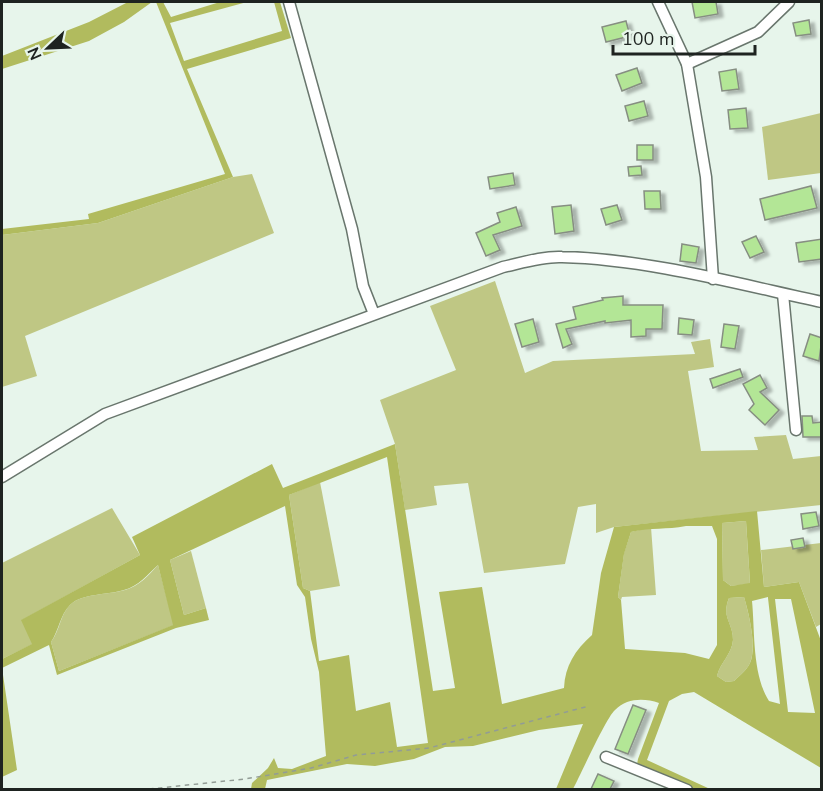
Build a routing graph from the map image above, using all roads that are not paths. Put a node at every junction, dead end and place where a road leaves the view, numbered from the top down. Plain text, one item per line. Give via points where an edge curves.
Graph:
1 (290, 2) edge
2 (658, 2) edge
3 (789, 2) edge
4 (687, 64) junction
5 (713, 279) junction
6 (783, 294) junction
7 (822, 302) edge
8 (374, 314) junction
9 (796, 429) dead end
10 (2, 477) edge
11 (606, 757) dead end
12 (687, 789) edge

1 - 8 street via 349,217 363,286
2 - 4 street
3 - 4 street via 758,32
4 - 5 street via 706,177
5 - 6 street
5 - 8 street via 559,256 503,267
6 - 7 street
6 - 9 street
8 - 10 street via 105,414
11 - 12 street

